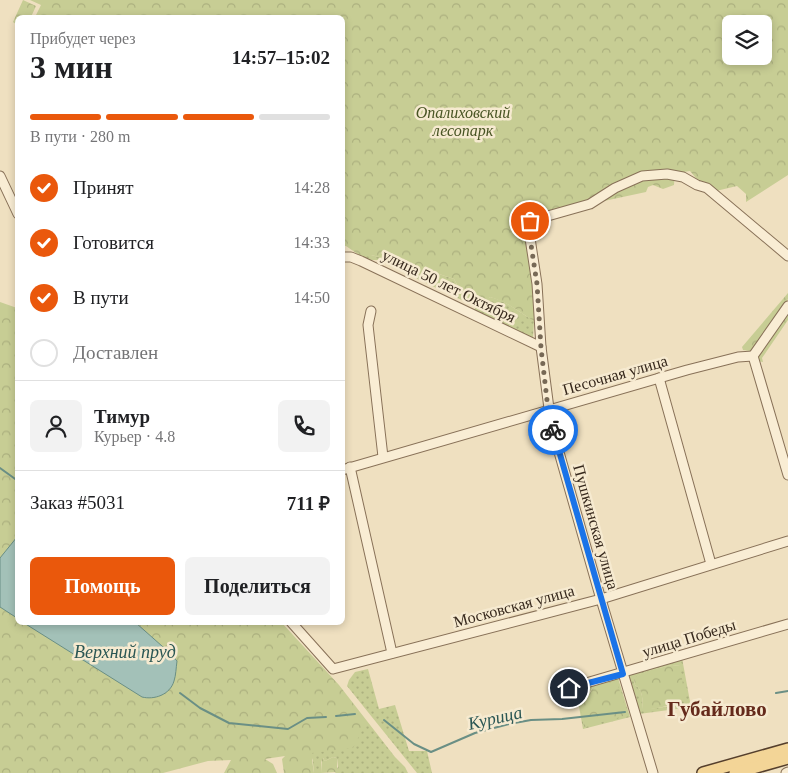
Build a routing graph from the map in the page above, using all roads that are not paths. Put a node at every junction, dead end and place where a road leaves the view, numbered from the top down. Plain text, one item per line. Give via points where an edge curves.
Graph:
1 (0, 176) edge
2 (15, 208) edge
3 (788, 256) edge
4 (345, 257) edge
5 (788, 306) edge
6 (372, 311) dead end
7 (541, 348) junction
8 (753, 356) junction
9 (659, 378) junction
10 (548, 410) junction
11 (383, 457) junction
12 (346, 468) edge
13 (788, 475) edge
14 (788, 541) edge
15 (711, 564) junction
16 (601, 599) junction
17 (788, 624) edge
18 (295, 625) edge
19 (392, 654) junction
20 (623, 674) junction
21 (569, 688) dead end
22 (788, 749) edge
23 (788, 758) edge
24 (653, 773) edge
25 (703, 773) edge
26 (735, 773) edge

1 - 2 street
3 - 7 street, Пушкинская улица via 708,188 667,174 642,176 590,204 530,221
4 - 7 street, улица 50 лет Октября via 361,261
5 - 8 street
6 - 11 street via 368,325
7 - 10 street, Пушкинская улица
8 - 9 street, Песочная улица
8 - 13 street
9 - 10 street, Песочная улица
9 - 15 street
10 - 11 street, Песочная улица
10 - 16 street, Пушкинская улица
11 - 12 street, Песочная улица
12 - 19 street
14 - 15 street, Московская улица
15 - 16 street, Московская улица
16 - 19 street, Московская улица
16 - 20 street, Пушкинская улица
17 - 20 street, улица Победы
18 - 19 street, Московская улица via 333,669
20 - 21 street, улица Победы
20 - 24 street, Пушкинская улица
22 - 25 main road
23 - 26 main road

